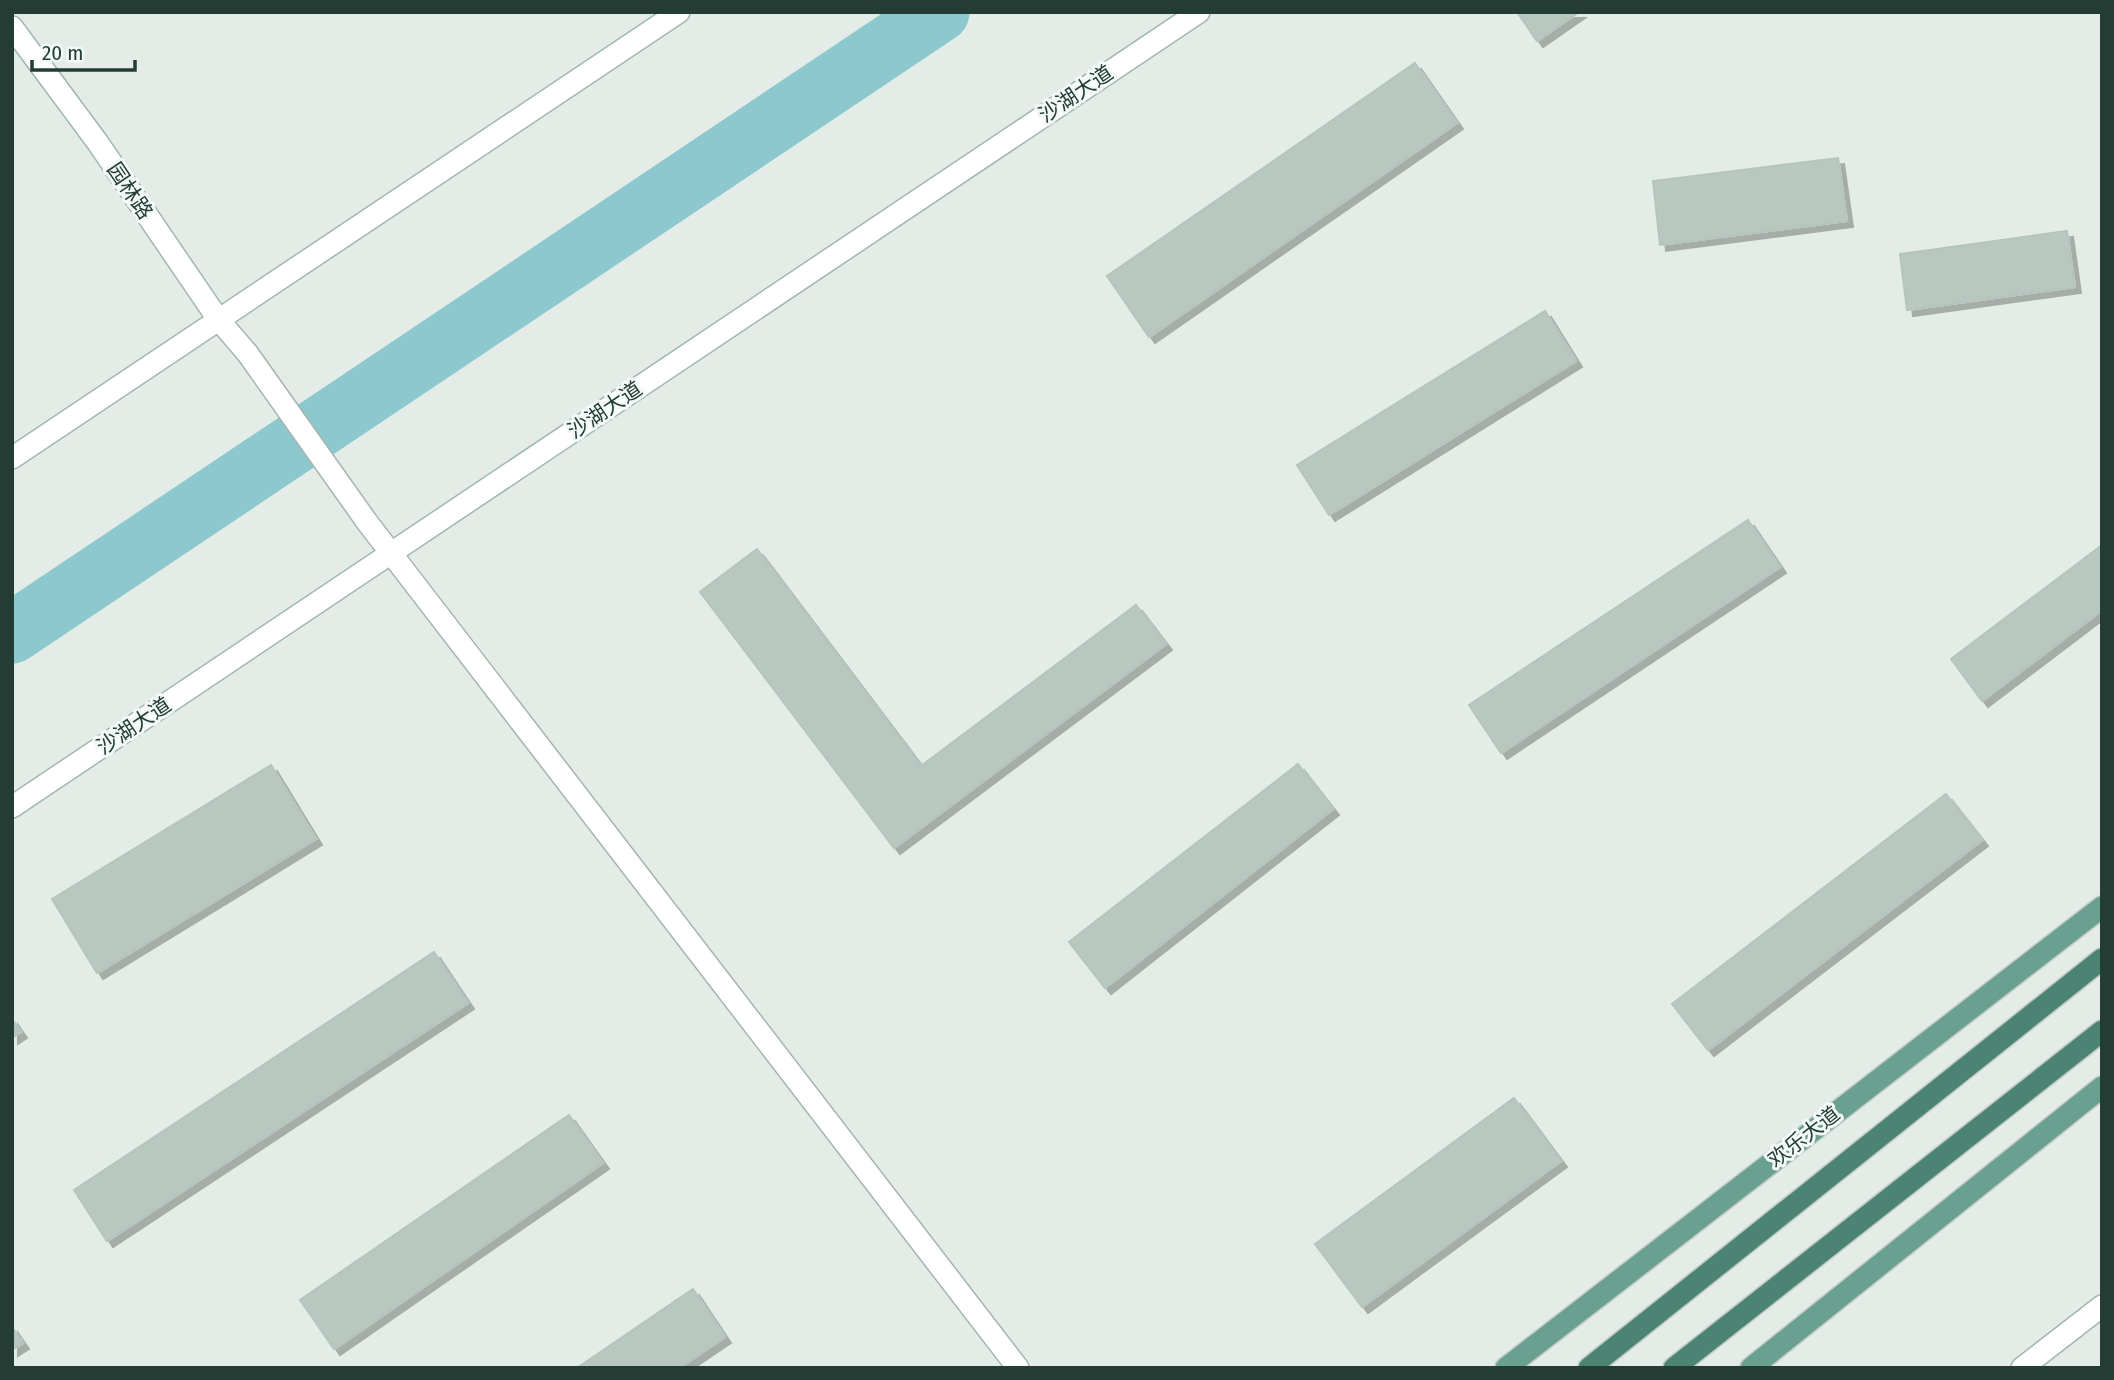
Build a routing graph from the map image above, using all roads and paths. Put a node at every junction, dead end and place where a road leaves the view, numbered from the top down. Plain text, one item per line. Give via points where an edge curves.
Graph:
1 (678, 12) edge
2 (1199, 12) edge
3 (12, 27) edge
4 (218, 319) junction
5 (12, 458) edge
6 (391, 554) junction
7 (12, 807) edge
8 (2102, 907) edge
9 (2102, 959) edge
10 (2102, 1031) edge
11 (2102, 1087) edge
12 (2102, 1306) edge
13 (1018, 1368) edge
14 (1506, 1368) edge
15 (1589, 1368) edge
16 (1674, 1368) edge
17 (1751, 1368) edge
18 (2022, 1368) edge

1 - 4 main road
2 - 6 main road, 沙湖大道
3 - 4 main road, 园林路
4 - 5 main road
4 - 6 main road, 园林路
6 - 7 main road, 沙湖大道
6 - 13 main road, 园林路
8 - 14 main road, 欢乐大道
9 - 15 highway
10 - 16 highway
11 - 17 main road
12 - 18 main road

